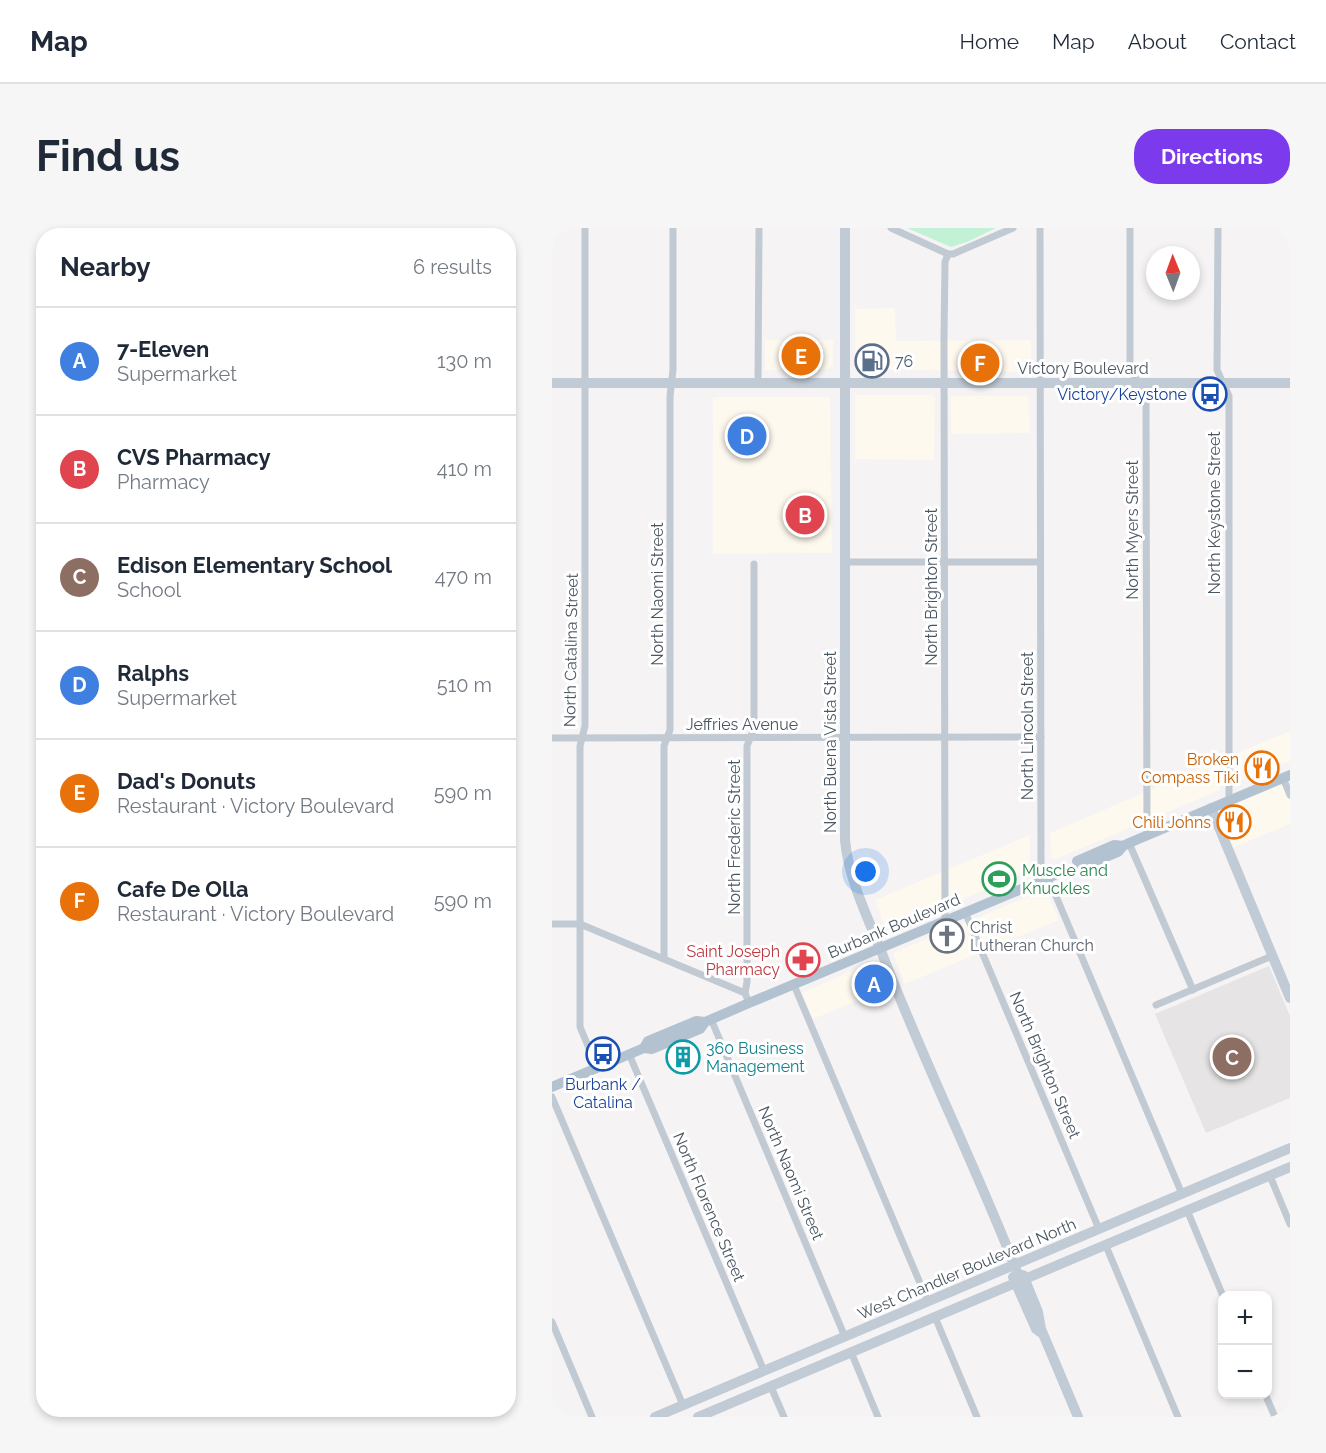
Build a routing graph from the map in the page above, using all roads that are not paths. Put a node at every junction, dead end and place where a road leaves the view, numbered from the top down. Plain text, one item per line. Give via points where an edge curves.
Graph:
1 (585, 228) edge
2 (674, 228) edge
3 (759, 228) edge
4 (844, 228) edge
5 (891, 228) edge
6 (1013, 228) edge
7 (1040, 228) edge
8 (1130, 228) edge
9 (1218, 228) edge
10 (948, 254) junction
11 (672, 382) junction
12 (552, 383) edge
13 (585, 383) junction
14 (758, 383) junction
15 (1041, 383) junction
16 (1137, 383) junction
17 (1223, 383) junction
18 (1290, 383) edge
19 (844, 384) junction
20 (944, 384) junction
21 (944, 561) junction
22 (845, 562) junction
23 (1040, 562) junction
24 (754, 564) dead end
25 (751, 737) junction
26 (845, 737) junction
27 (944, 737) junction
28 (1041, 737) junction
29 (552, 738) edge
30 (582, 738) junction
31 (667, 738) junction
32 (1286, 776) edge
33 (1290, 795) edge
34 (1229, 800) junction
35 (1211, 808) junction
36 (1147, 835) junction
37 (1126, 844) junction
38 (1047, 878) junction
39 (965, 912) junction
40 (945, 921) junction
41 (552, 924) edge
42 (580, 924) junction
43 (880, 948) junction
44 (1272, 956) junction
45 (664, 958) junction
46 (794, 985) junction
47 (1193, 990) junction
48 (747, 998) junction
49 (1290, 998) edge
50 (1156, 1005) dead end
51 (708, 1021) junction
52 (629, 1054) junction
53 (597, 1067) junction
54 (552, 1087) edge
55 (552, 1097) edge
56 (1290, 1148) edge
57 (1290, 1167) edge
58 (1270, 1176) junction
59 (1182, 1194) junction
60 (1187, 1210) junction
61 (1290, 1224) edge
62 (1099, 1229) junction
63 (1106, 1245) junction
64 (1013, 1265) junction
65 (1020, 1282) junction
66 (1221, 1291) edge
67 (928, 1302) junction
68 (935, 1317) junction
69 (552, 1322) edge
70 (845, 1337) junction
71 (851, 1352) junction
72 (764, 1371) junction
73 (771, 1387) junction
74 (1267, 1399) edge
75 (683, 1405) junction
76 (592, 1417) edge
77 (655, 1417) edge
78 (698, 1417) edge
79 (784, 1417) edge
80 (878, 1417) edge
81 (978, 1417) edge
82 (1078, 1417) edge
83 (1178, 1417) edge
84 (1275, 1417) edge

1 - 13 street, North Catalina Street
2 - 11 street, North Naomi Street
3 - 14 street
4 - 19 main road, North Buena Vista Street
5 - 10 street
6 - 10 street
7 - 15 street, North Lincoln Street
8 - 16 street, North Myers Street via 1130,368
9 - 17 street, North Keystone Street via 1217,370
10 - 20 street, North Brighton Street
11 - 13 main road, Victory Boulevard
11 - 14 main road, Victory Boulevard
11 - 31 street, North Naomi Street
12 - 13 main road, Victory Boulevard
13 - 30 street, North Catalina Street
14 - 19 main road, Victory Boulevard
15 - 16 main road, Victory Boulevard
15 - 20 main road, Victory Boulevard
15 - 23 street, North Lincoln Street
16 - 17 main road, Victory Boulevard
16 - 36 street, North Myers Street via 1146,398
17 - 18 main road, Victory Boulevard
17 - 34 street, North Keystone Street via 1228,396
19 - 20 main road, Victory Boulevard
19 - 22 main road, North Buena Vista Street
20 - 21 street, North Brighton Street
21 - 22 street
21 - 23 street
21 - 27 street, North Brighton Street
22 - 26 main road, North Buena Vista Street
23 - 28 street, North Lincoln Street
24 - 25 street, North Frederic Street
25 - 26 street, Jeffries Avenue
25 - 31 street, Jeffries Avenue
25 - 48 street, North Frederic Street via 747,746
26 - 27 street, Jeffries Avenue
26 - 43 main road, North Buena Vista Street via 848,866
27 - 28 street, Jeffries Avenue
27 - 40 street, North Brighton Street
28 - 38 street, North Lincoln Street via 1041,866
29 - 30 street, Jeffries Avenue
30 - 31 street, Jeffries Avenue
30 - 42 street, North Catalina Street
31 - 45 street, North Naomi Street
32 - 33 street
32 - 34 main road, Burbank Boulevard
34 - 35 main road, Burbank Boulevard
35 - 36 main road, Burbank Boulevard
35 - 44 main road
36 - 37 main road, Burbank Boulevard
37 - 38 main road, Burbank Boulevard via 1114,845 1067,865 1062,872
37 - 47 street
38 - 39 main road, Burbank Boulevard
38 - 59 street, North Lincoln Street
39 - 40 main road, Burbank Boulevard
39 - 62 street, North Brighton Street
40 - 43 main road, Burbank Boulevard
41 - 42 street
42 - 45 street
42 - 53 street, North Catalina Street via 580,1027
43 - 46 main road, Burbank Boulevard
43 - 64 main road, North Buena Vista Street via 1004,1231
44 - 47 street
44 - 49 main road
45 - 48 street
46 - 48 main road, Burbank Boulevard
46 - 67 street
47 - 50 street
48 - 51 main road, Burbank Boulevard
51 - 52 main road, Burbank Boulevard via 648,1041 644,1048
51 - 70 street, North Naomi Street
52 - 53 main road, Burbank Boulevard
52 - 72 street, North Florence Street
53 - 54 main road, Burbank Boulevard
55 - 75 street
56 - 59 main road, West Chandler Boulevard North
57 - 58 main road
58 - 60 main road
58 - 61 street
59 - 62 main road, West Chandler Boulevard North
60 - 63 main road
60 - 66 street
62 - 64 main road, West Chandler Boulevard North
63 - 65 main road
63 - 83 street
64 - 65 main road, North Buena Vista Street
64 - 67 main road, West Chandler Boulevard North
65 - 68 main road
65 - 82 main road, North Buena Vista Street via 1036,1329 1042,1331
67 - 70 main road, West Chandler Boulevard North
68 - 71 main road
68 - 81 street
69 - 76 street
70 - 72 main road, West Chandler Boulevard North
71 - 73 main road
71 - 80 street
72 - 75 main road, West Chandler Boulevard North
73 - 78 main road
73 - 79 street
74 - 84 street
75 - 77 main road, West Chandler Boulevard North

